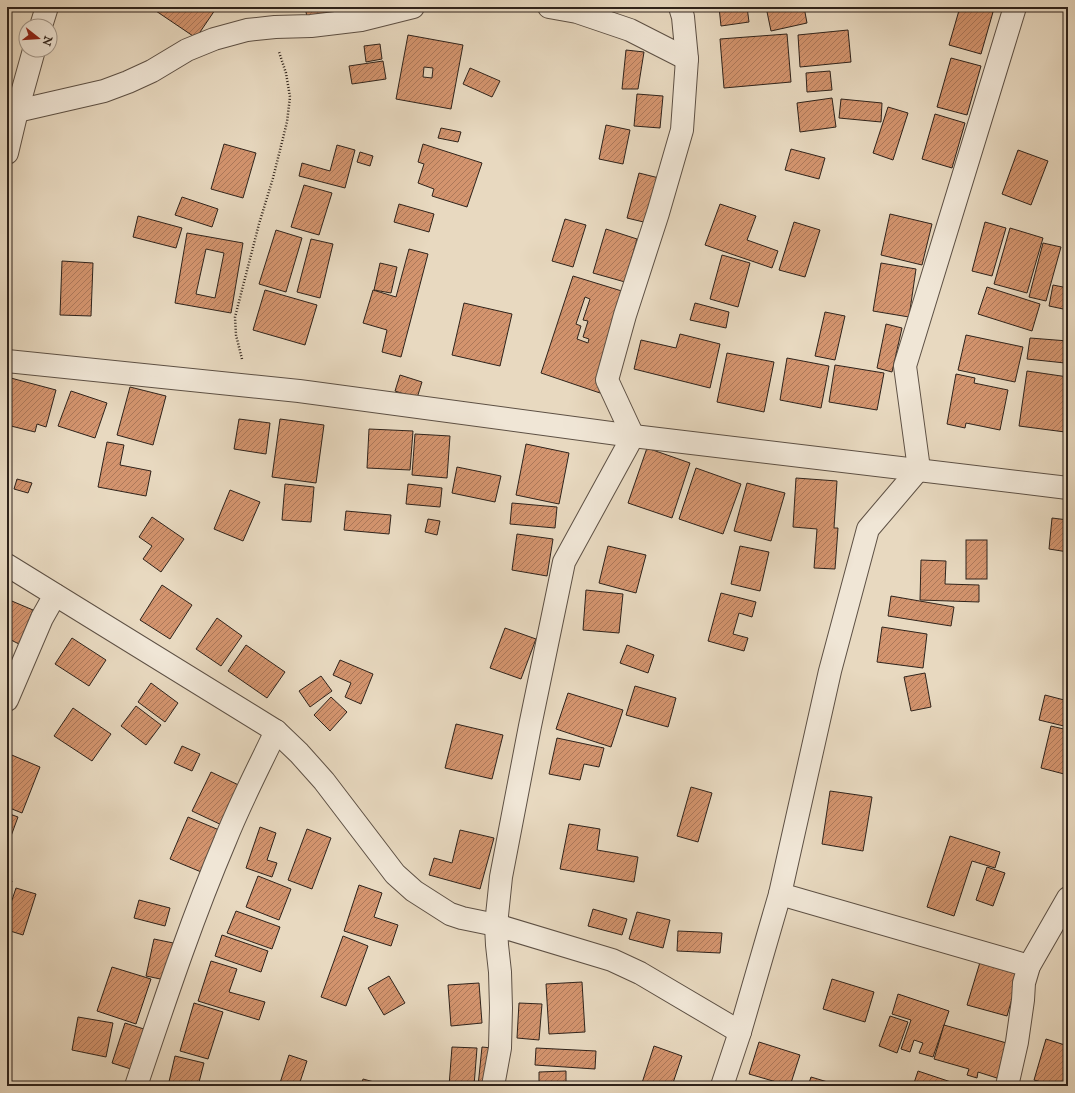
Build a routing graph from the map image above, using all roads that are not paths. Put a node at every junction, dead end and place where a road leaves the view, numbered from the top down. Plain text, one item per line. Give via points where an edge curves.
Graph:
1 (47, 7) edge
2 (413, 7) edge
3 (549, 7) edge
4 (680, 7) edge
5 (1016, 7) edge
6 (44, 18) edge
7 (32, 58) edge
8 (687, 59) junction
9 (17, 111) junction
10 (7, 153) edge
11 (7, 361) edge
12 (634, 436) junction
13 (919, 469) junction
14 (1068, 488) edge
15 (7, 565) edge
16 (55, 595) junction
17 (7, 700) edge
18 (276, 731) junction
19 (780, 894) junction
20 (1068, 898) edge
21 (496, 925) junction
22 (1029, 966) junction
23 (740, 1032) junction
24 (136, 1086) edge
25 (493, 1086) edge
26 (722, 1086) edge
27 (1007, 1086) edge

1 - 6 street
2 - 9 street via 361,20 247,30 187,50 152,71 104,91
3 - 8 street via 577,12 630,30
4 - 8 street
5 - 13 street via 906,366
7 - 9 street
8 - 12 street via 682,130 606,380
9 - 10 street
11 - 12 street via 299,391
12 - 13 street
12 - 21 street via 564,562 500,877
13 - 14 street
13 - 19 street via 868,529 830,671
15 - 16 street
16 - 17 street via 42,618
16 - 18 street
18 - 21 street via 324,781 395,874 414,891 450,914
18 - 24 street via 225,840
19 - 22 street
19 - 23 street
20 - 22 street
21 - 23 street via 627,966
21 - 25 street via 501,1008 500,1048
22 - 27 street
23 - 26 street

